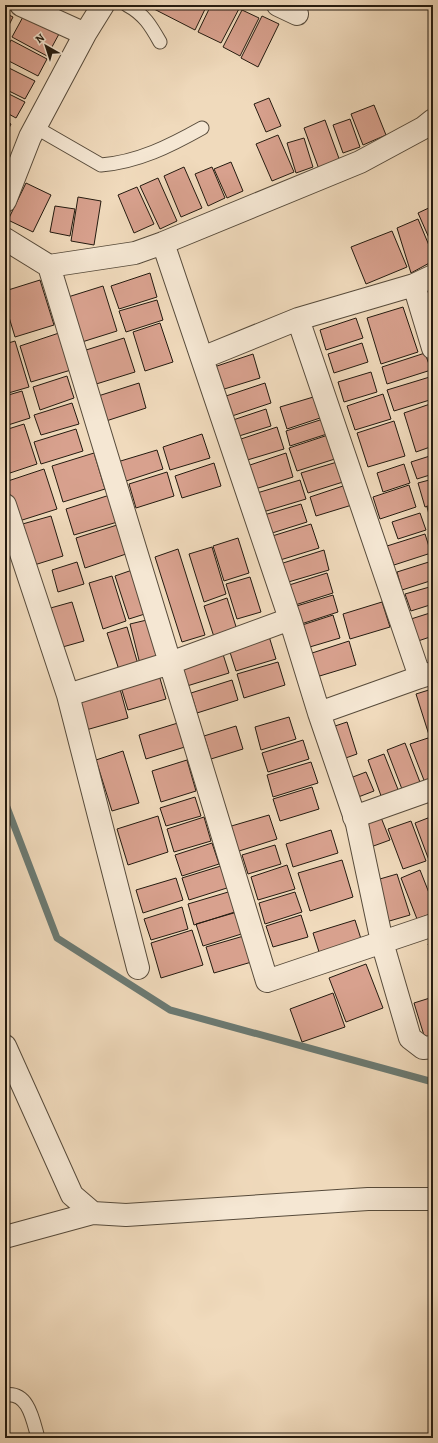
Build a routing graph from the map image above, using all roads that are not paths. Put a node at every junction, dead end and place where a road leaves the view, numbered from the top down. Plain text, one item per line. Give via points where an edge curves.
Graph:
1 (21, 5) edge
2 (103, 5) edge
3 (128, 5) edge
4 (85, 34) junction
5 (160, 42) dead end
6 (433, 120) edge
7 (35, 127) junction
8 (202, 128) dead end
9 (5, 201) edge
10 (5, 239) edge
11 (163, 243) junction
12 (49, 266) junction
13 (424, 281) edge
14 (298, 319) junction
15 (433, 348) edge
16 (202, 358) junction
17 (5, 505) edge
18 (290, 619) junction
19 (170, 663) junction
20 (426, 675) edge
21 (68, 695) junction
22 (319, 713) junction
23 (433, 789) edge
24 (354, 817) junction
25 (433, 925) edge
26 (382, 942) junction
27 (138, 968) dead end
28 (5, 1046) edge
29 (433, 1046) edge
30 (433, 1199) edge
31 (93, 1213) junction
32 (5, 1237) edge
33 (5, 1395) edge
34 (38, 1438) edge

1 - 4 street
2 - 4 street
3 - 5 lane via 138,10 145,18
4 - 7 street
6 - 11 street via 360,162
7 - 8 lane via 101,164 138,158 171,145
7 - 9 street
10 - 12 street
11 - 12 street via 135,253
11 - 16 street
12 - 19 street
13 - 14 street
13 - 15 street
14 - 16 street
14 - 20 street
16 - 18 street
17 - 21 street
18 - 19 street
18 - 22 street
19 - 21 street
19 - 26 street via 267,981
20 - 22 street
21 - 27 street
22 - 24 street
23 - 24 street
24 - 26 street
25 - 26 street
26 - 29 street via 410,1038 423,1048
28 - 31 street via 72,1195
30 - 31 street via 368,1199 126,1214
31 - 32 street
33 - 34 lane via 19,1396 30,1408

